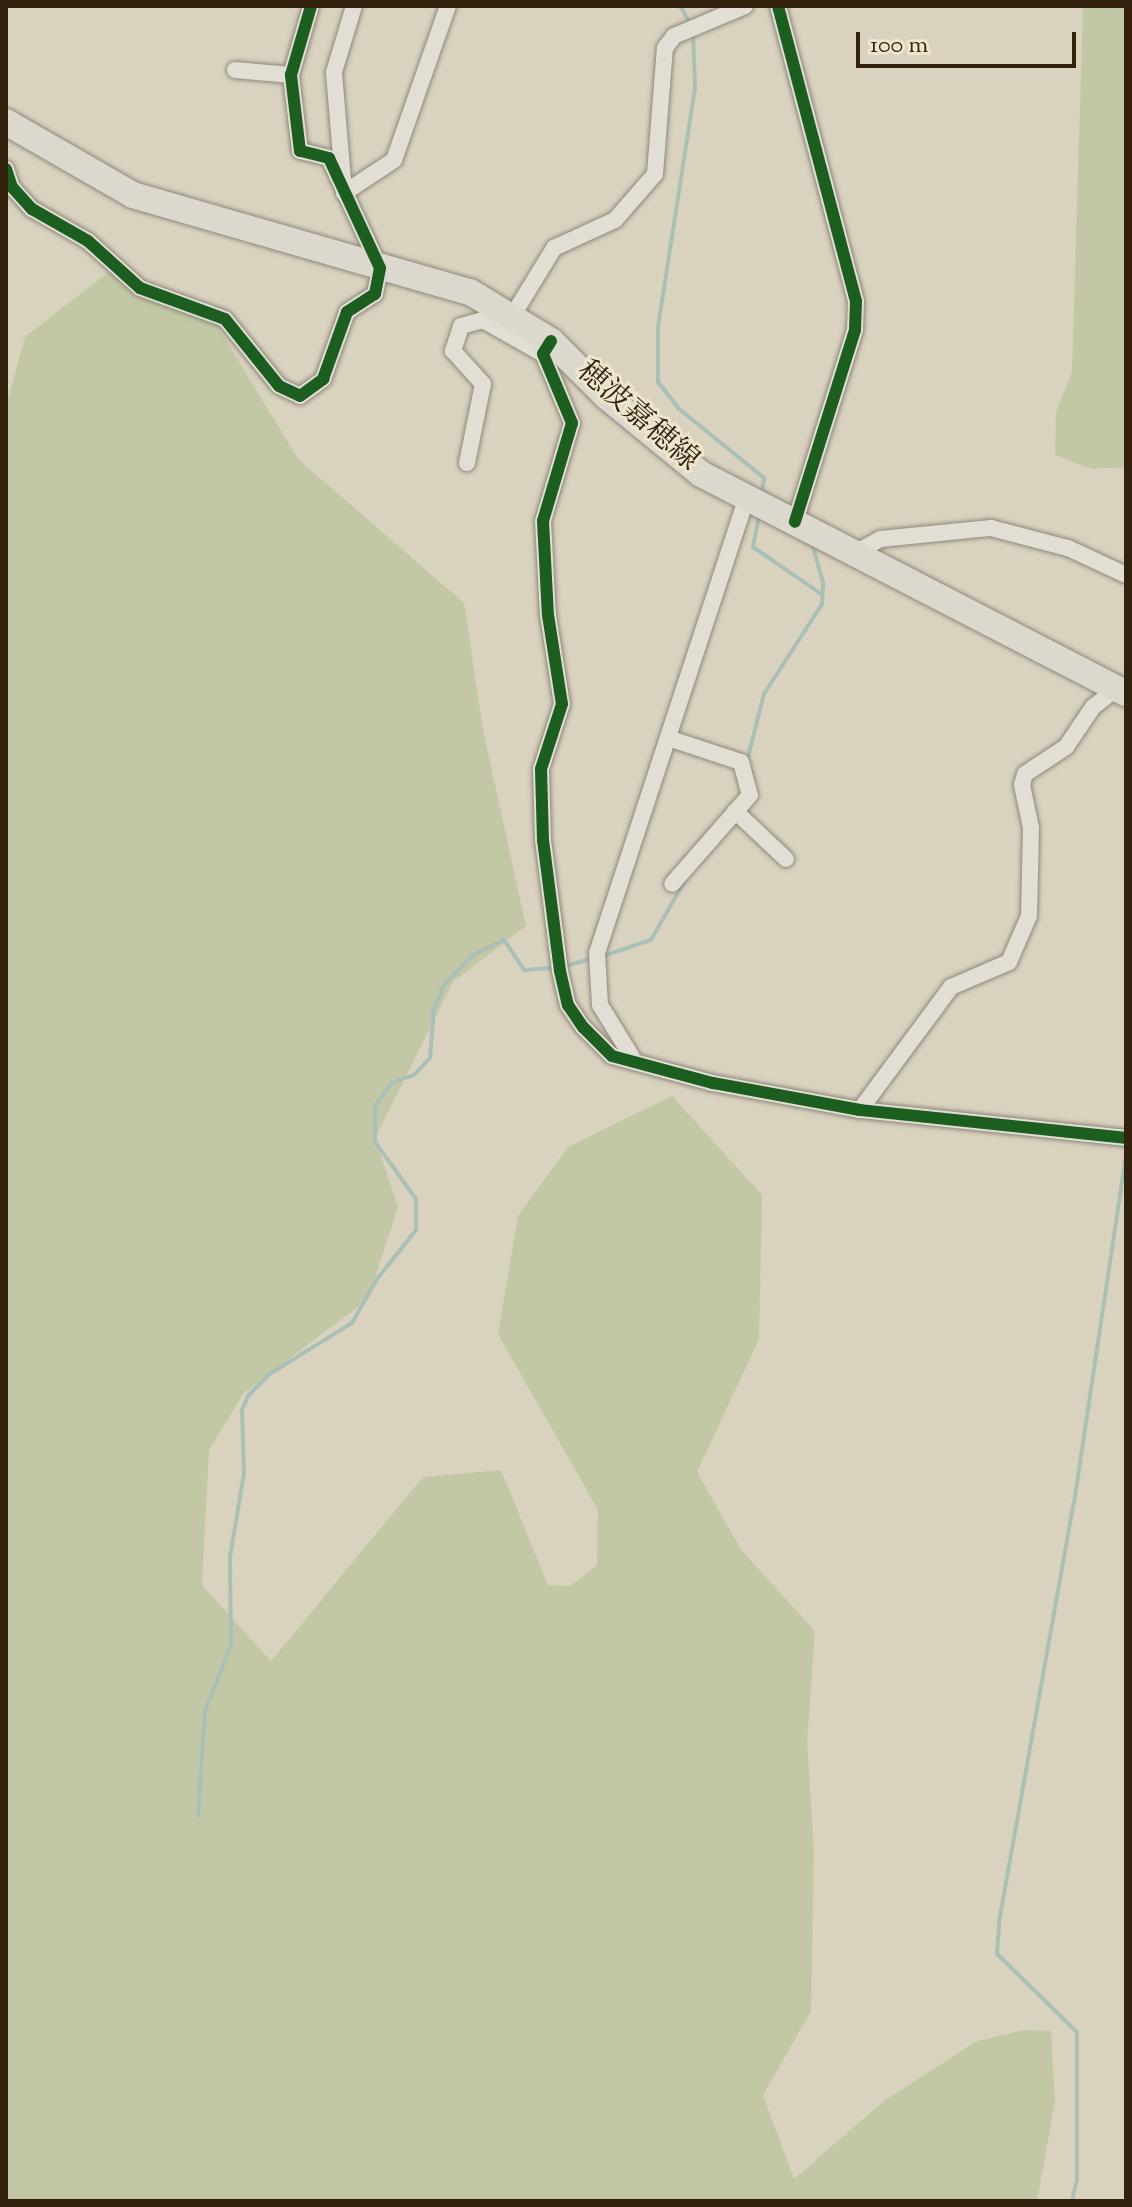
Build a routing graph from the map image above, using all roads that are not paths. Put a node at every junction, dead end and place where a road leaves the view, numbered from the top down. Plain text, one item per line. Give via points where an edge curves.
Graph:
1 (311, 6) edge
2 (354, 6) edge
3 (448, 6) edge
4 (745, 6) edge
5 (778, 6) edge
6 (235, 70) dead end
7 (291, 75) junction
8 (6, 122) edge
9 (6, 169) edge
10 (344, 193) junction
11 (380, 268) junction
12 (513, 315) junction
13 (547, 347) junction
14 (467, 463) dead end
15 (747, 497) junction
16 (795, 522) junction
17 (855, 553) junction
18 (1126, 575) edge
19 (1121, 691) edge
20 (668, 738) junction
21 (735, 811) junction
22 (786, 859) dead end
23 (672, 884) dead end
24 (632, 1057) junction
25 (860, 1110) junction
26 (1126, 1138) edge

1 - 7 street
2 - 10 street via 334,72
3 - 10 street via 394,160
4 - 12 street via 674,36 665,48 655,174 615,220 554,248
5 - 16 street via 856,301 855,330
6 - 7 street
7 - 10 street via 300,151 329,158
8 - 11 main road, 穂波嘉穂線 via 133,195
9 - 11 street via 12,187 32,209 88,241 140,288 225,319 291,395 300,396 323,379 347,312 375,294
10 - 11 street
11 - 12 main road, 穂波嘉穂線 via 470,292
12 - 13 main road, 穂波嘉穂線
13 - 14 street via 483,320 461,326 453,351 483,384
13 - 15 main road, 穂波嘉穂線 via 701,474
13 - 24 street via 572,423 543,521 548,615 562,704 541,769 543,840 568,1005 612,1056
15 - 16 main road, 穂波嘉穂線
15 - 20 street
16 - 17 main road, 穂波嘉穂線
17 - 18 street via 880,539 991,528 1068,548
17 - 19 main road, 穂波嘉穂線
19 - 25 street via 1093,707 1066,747 1025,774 1022,785 1031,828 1029,916 1009,962 951,987
20 - 21 street via 741,762 750,795
20 - 24 street via 597,953 600,1005
21 - 22 street
21 - 23 street
24 - 25 street via 679,1076
25 - 26 street

